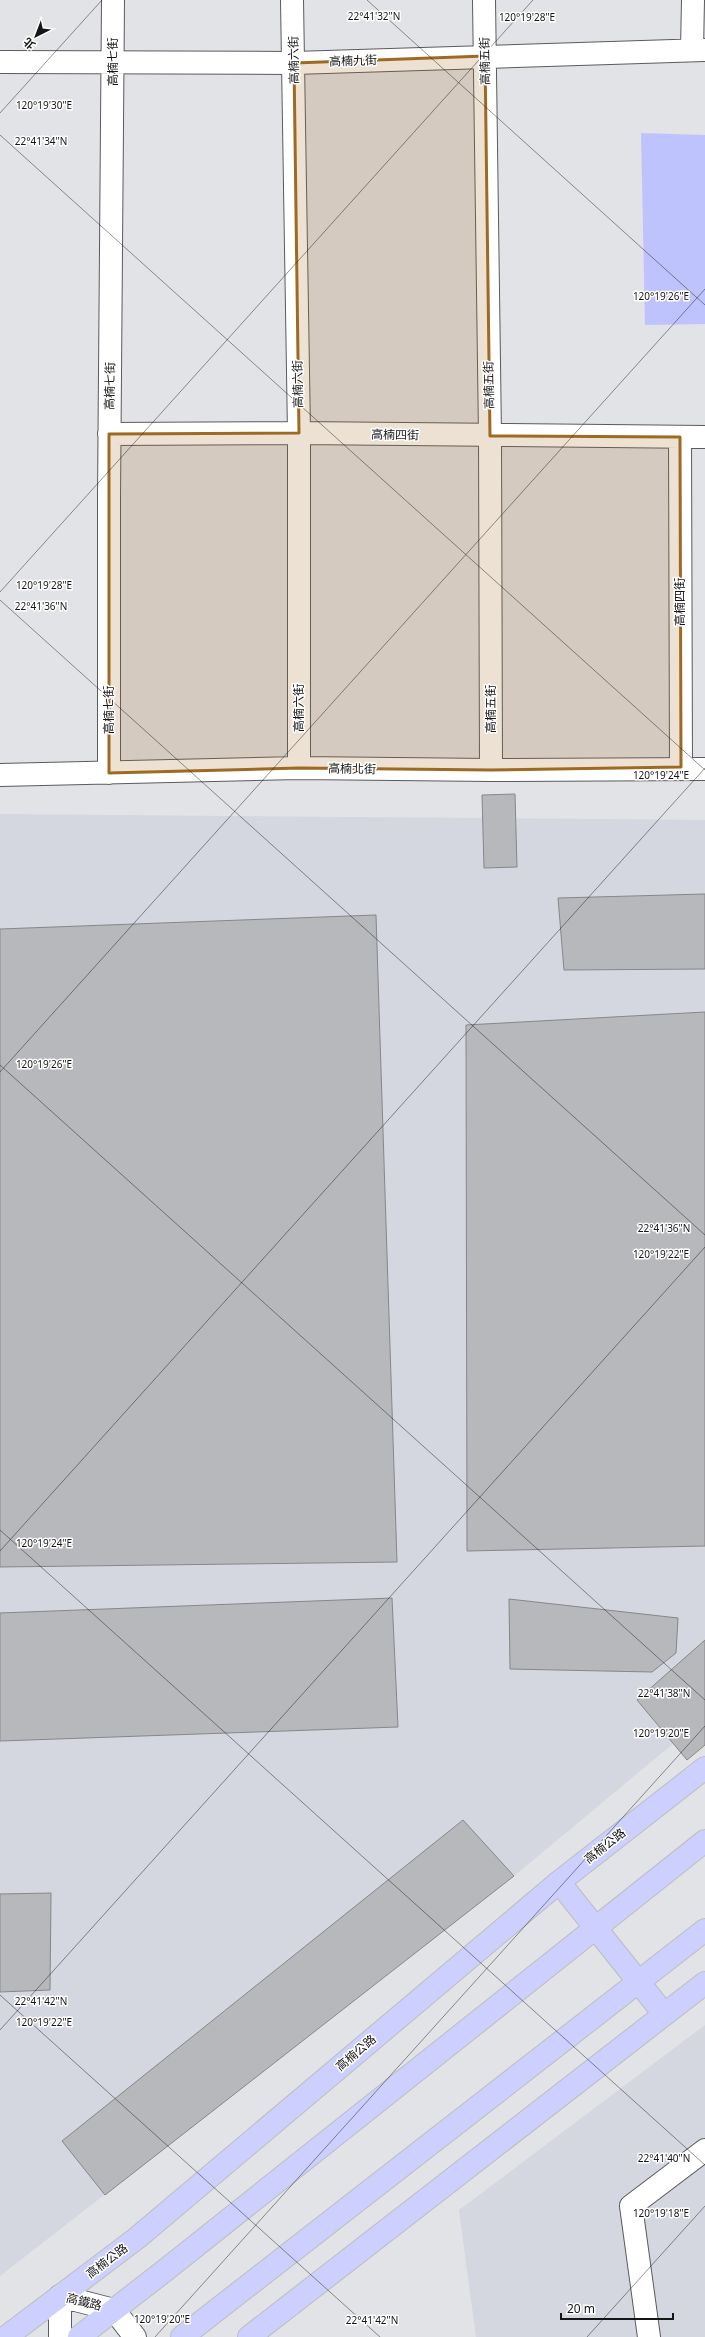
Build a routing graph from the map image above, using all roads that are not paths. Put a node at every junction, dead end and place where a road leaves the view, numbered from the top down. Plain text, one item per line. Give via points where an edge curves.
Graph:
1 (113, 0) edge
2 (292, 0) edge
3 (484, 0) edge
4 (693, 0) edge
5 (699, 50) edge
6 (485, 56) junction
7 (113, 61) junction
8 (0, 62) edge
9 (294, 63) junction
10 (109, 434) junction
11 (299, 434) junction
12 (490, 436) junction
13 (680, 437) junction
14 (705, 437) edge
15 (681, 767) junction
16 (299, 768) junction
17 (705, 769) edge
18 (491, 770) junction
19 (109, 773) junction
20 (0, 775) edge
21 (705, 1768) edge
22 (705, 1841) edge
23 (559, 1882) junction
24 (595, 1927) junction
25 (705, 1930) edge
26 (639, 1982) junction
27 (705, 1983) edge
28 (664, 2014) junction
29 (705, 2150) edge
30 (60, 2296) junction
31 (114, 2310) junction
32 (6, 2337) edge
33 (60, 2337) edge
34 (79, 2337) edge
35 (135, 2337) edge
36 (182, 2337) edge
37 (249, 2337) edge
38 (649, 2337) edge

1 - 7 street, 高楠七街
2 - 9 street, 高楠六街
3 - 6 street, 高楠五街
4 - 5 street
5 - 6 street, 高楠九街
6 - 9 street, 高楠九街
6 - 12 street, 高楠五街
7 - 8 street, 高楠九街
7 - 9 street, 高楠九街
7 - 10 street, 高楠七街
9 - 11 street, 高楠六街
10 - 11 street, 高楠四街
10 - 19 street, 高楠七街
11 - 12 street, 高楠四街
11 - 16 street, 高楠六街
12 - 13 street, 高楠四街
12 - 18 street, 高楠五街
13 - 14 street, 高楠四街
13 - 15 street, 高楠四街
15 - 17 street, 高楠北街
15 - 18 street, 高楠北街
16 - 18 street, 高楠北街
16 - 19 street, 高楠北街
19 - 20 street, 高楠北街
21 - 23 main road, 高楠公路
22 - 24 main road
23 - 24 main road
23 - 30 main road, 高楠公路 via 137,2238
24 - 26 main road
24 - 31 main road
25 - 26 main road
26 - 28 main road
26 - 36 main road
27 - 28 main road
28 - 37 main road
29 - 38 street via 631,2206
30 - 31 street, 高鐵路
30 - 32 main road, 高楠公路
30 - 33 street, 高鐵路
31 - 34 main road
31 - 35 street, 高鐵路

